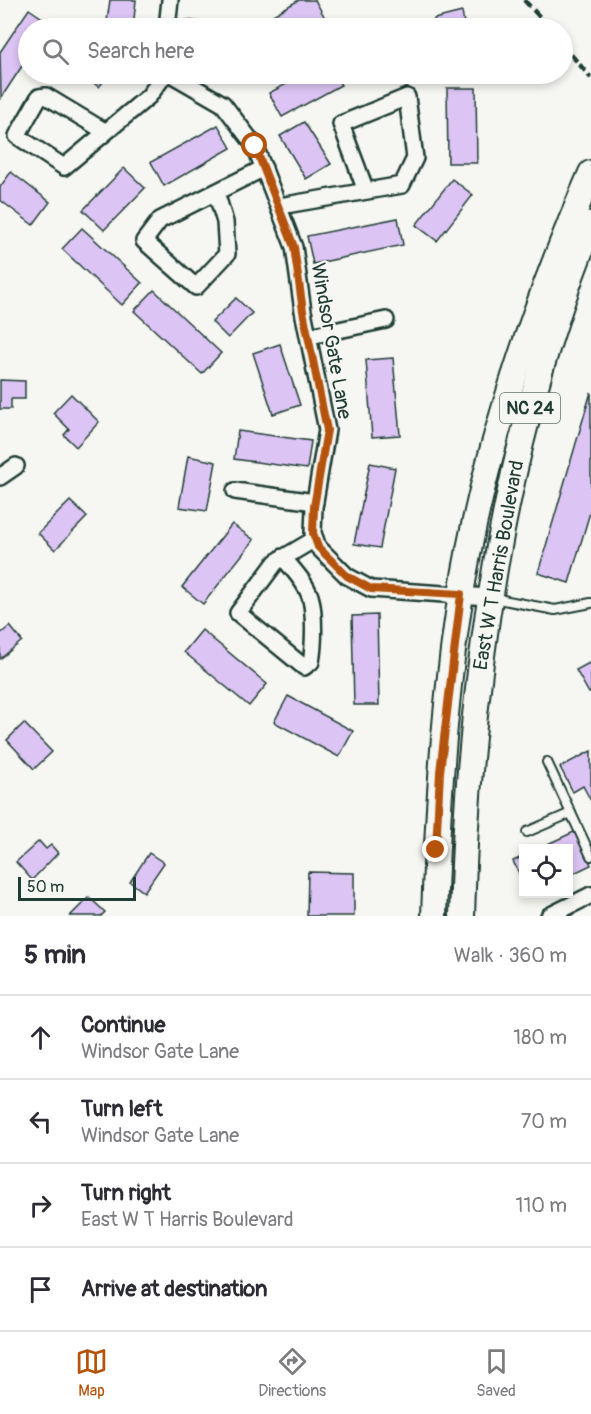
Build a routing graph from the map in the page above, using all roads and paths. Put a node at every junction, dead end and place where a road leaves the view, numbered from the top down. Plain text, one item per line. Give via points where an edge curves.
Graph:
1 (170, 0) edge
2 (168, 18) edge
3 (158, 84) edge
4 (189, 84) edge
5 (106, 132) junction
6 (264, 168) junction
7 (591, 173) edge
8 (366, 191) junction
9 (216, 192) junction
10 (280, 206) junction
11 (591, 224) edge
12 (386, 320) dead end
13 (310, 336) junction
14 (16, 466) dead end
15 (0, 477) edge
16 (235, 491) dead end
17 (315, 502) junction
18 (315, 539) junction
19 (283, 557) junction
20 (461, 594) junction
21 (488, 597) junction
22 (591, 603) edge
23 (547, 762) dead end
24 (571, 813) junction
25 (527, 832) dead end
26 (591, 856) edge
27 (591, 895) edge
28 (434, 916) edge
29 (462, 916) edge
30 (549, 916) edge

1 - 2 street
3 - 5 street
4 - 6 street, Windsor Gate Lane via 224,104 255,146
5 - 5 street via 64,167 17,136 39,97 46,96
6 - 9 street
6 - 10 street, Windsor Gate Lane
7 - 20 main road, East W T Harris Boulevard / NC 24 via 555,260 513,382 486,479
8 - 8 street via 402,185 414,158 407,97 341,124
8 - 10 street
9 - 9 street via 160,220 144,241 196,287 227,254 225,222
10 - 13 street, Windsor Gate Lane via 294,247
11 - 21 main road, East W T Harris Boulevard / NC 24 via 557,315 535,390
12 - 13 street
13 - 17 street, Windsor Gate Lane via 327,430
14 - 15 street
16 - 17 street
17 - 18 street, Windsor Gate Lane
18 - 19 street
18 - 20 street via 326,558 360,585 384,591
19 - 19 street via 238,613 304,667 311,662 314,649 311,597
20 - 21 street
20 - 28 main road, East W T Harris Boulevard / NC 24 via 440,772
21 - 22 lane via 555,610
21 - 29 main road, East W T Harris Boulevard / NC 24 via 471,734
23 - 24 lane
24 - 25 lane
24 - 26 lane
27 - 30 street

